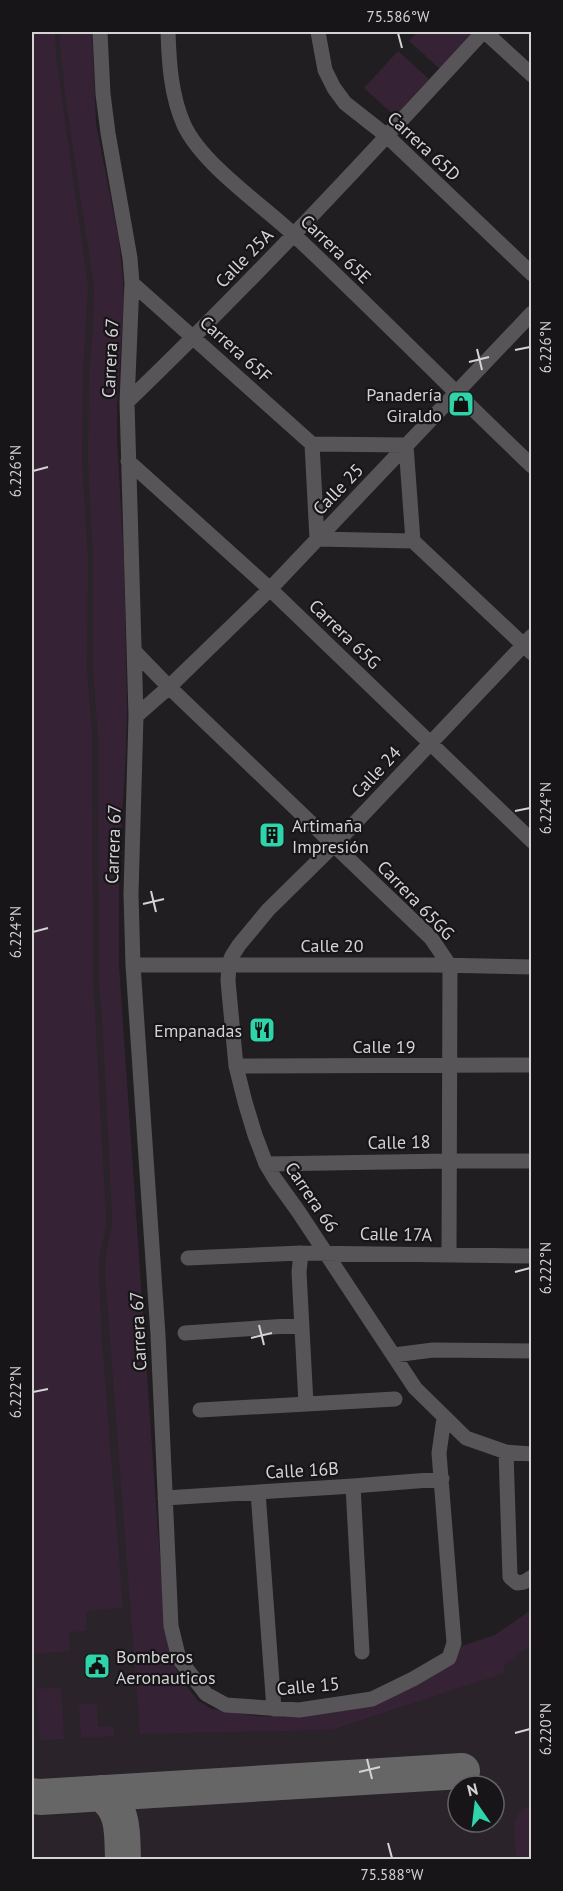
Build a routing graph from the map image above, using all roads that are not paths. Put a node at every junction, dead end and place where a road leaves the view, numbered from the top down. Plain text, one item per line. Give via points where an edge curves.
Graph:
1 (100, 32) edge
2 (168, 32) edge
3 (318, 32) edge
4 (484, 32) edge
5 (531, 75) edge
6 (387, 136) junction
7 (294, 235) junction
8 (531, 274) edge
9 (132, 283) junction
10 (531, 313) edge
11 (194, 337) junction
12 (456, 394) junction
13 (127, 402) junction
14 (312, 444) junction
15 (406, 446) junction
16 (128, 461) junction
17 (531, 466) edge
18 (317, 539) junction
19 (413, 541) junction
20 (270, 589) junction
21 (529, 644) edge
22 (135, 652) junction
23 (169, 687) junction
24 (136, 716) junction
25 (430, 744) junction
26 (531, 840) edge
27 (334, 845) junction
28 (528, 963) edge
29 (229, 964) junction
30 (133, 965) junction
31 (450, 966) junction
32 (448, 1065) junction
33 (531, 1065) edge
34 (236, 1066) junction
35 (449, 1161) junction
36 (531, 1161) edge
37 (266, 1164) junction
38 (301, 1253) junction
39 (325, 1253) junction
40 (449, 1255) junction
41 (531, 1256) edge
42 (188, 1258) dead end
43 (302, 1325) junction
44 (185, 1332) dead end
45 (531, 1351) edge
46 (394, 1355) junction
47 (395, 1399) dead end
48 (306, 1404) junction
49 (200, 1410) dead end
50 (444, 1418) junction
51 (506, 1452) junction
52 (531, 1454) edge
53 (442, 1479) junction
54 (353, 1486) junction
55 (258, 1492) junction
56 (165, 1498) junction
57 (528, 1580) edge
58 (362, 1652) dead end
59 (180, 1659) joint
60 (274, 1709) junction

1 - 9 street, Carrera 67 via 103,94
2 - 7 street, Carrera 65E via 173,92 184,126 214,166
3 - 6 street, Carrera 65D via 334,88 345,103
4 - 5 street
4 - 6 street, Calle 25A
6 - 7 street, Calle 25A
6 - 8 street, Carrera 65D
7 - 11 street, Calle 25A
7 - 12 street, Carrera 65E
9 - 11 street, Carrera 65F
9 - 13 street, Carrera 67
10 - 12 street, Calle 25
11 - 13 street, Calle 25A
11 - 14 street, Carrera 65F
12 - 15 street, Calle 25
12 - 17 street, Carrera 65E
13 - 16 street, Carrera 67
14 - 15 street
14 - 18 street
15 - 18 street, Calle 25
15 - 19 street
16 - 20 street, Carrera 65G
16 - 22 street, Carrera 67
18 - 19 street
18 - 20 street, Calle 25
19 - 21 street
20 - 23 street, Calle 25
20 - 25 street, Carrera 65G
21 - 25 street, Calle 24
22 - 23 street
22 - 24 street, Carrera 67
23 - 24 street, Calle 25
23 - 27 street, Carrera 65GG
24 - 30 street, Carrera 67
25 - 26 street, Carrera 65G
25 - 27 street, Calle 24
27 - 29 street, Calle 24 via 268,910 239,945
27 - 31 street, Carrera 65GG via 430,938
28 - 31 street, Calle 20
29 - 30 street, Calle 20
29 - 31 street, Calle 20
29 - 34 street, Carrera 66
30 - 56 street, Carrera 67
31 - 32 street, Carrera 65GG
32 - 33 street, Calle 19
32 - 34 street, Calle 19
32 - 35 street, Carrera 65GG
34 - 37 street, Carrera 66
35 - 36 street, Calle 18
35 - 37 street, Calle 18
35 - 40 street, Carrera 65GG
37 - 39 street, Carrera 66
38 - 39 street, Calle 17A
38 - 42 street, Calle 17A
38 - 43 street
39 - 40 street, Calle 17A
39 - 46 street, Carrera 66
40 - 41 street, Calle 17A
43 - 44 street
43 - 48 street
45 - 46 street via 433,1350
46 - 50 street, Carrera 66 via 415,1388
47 - 48 street
48 - 49 street
50 - 51 street, Carrera 66 via 466,1438
50 - 53 street via 439,1453
51 - 52 street, Carrera 66
51 - 57 street via 510,1577 517,1582
53 - 54 street, Calle 16B
53 - 60 street, Calle 15 via 454,1643 449,1658 372,1699 299,1710
54 - 55 street, Calle 16B
54 - 58 street
55 - 56 street, Calle 16B
55 - 60 street
56 - 59 street, Carrera 67 via 171,1626
59 - 60 street, Calle 15 via 206,1694 226,1705

